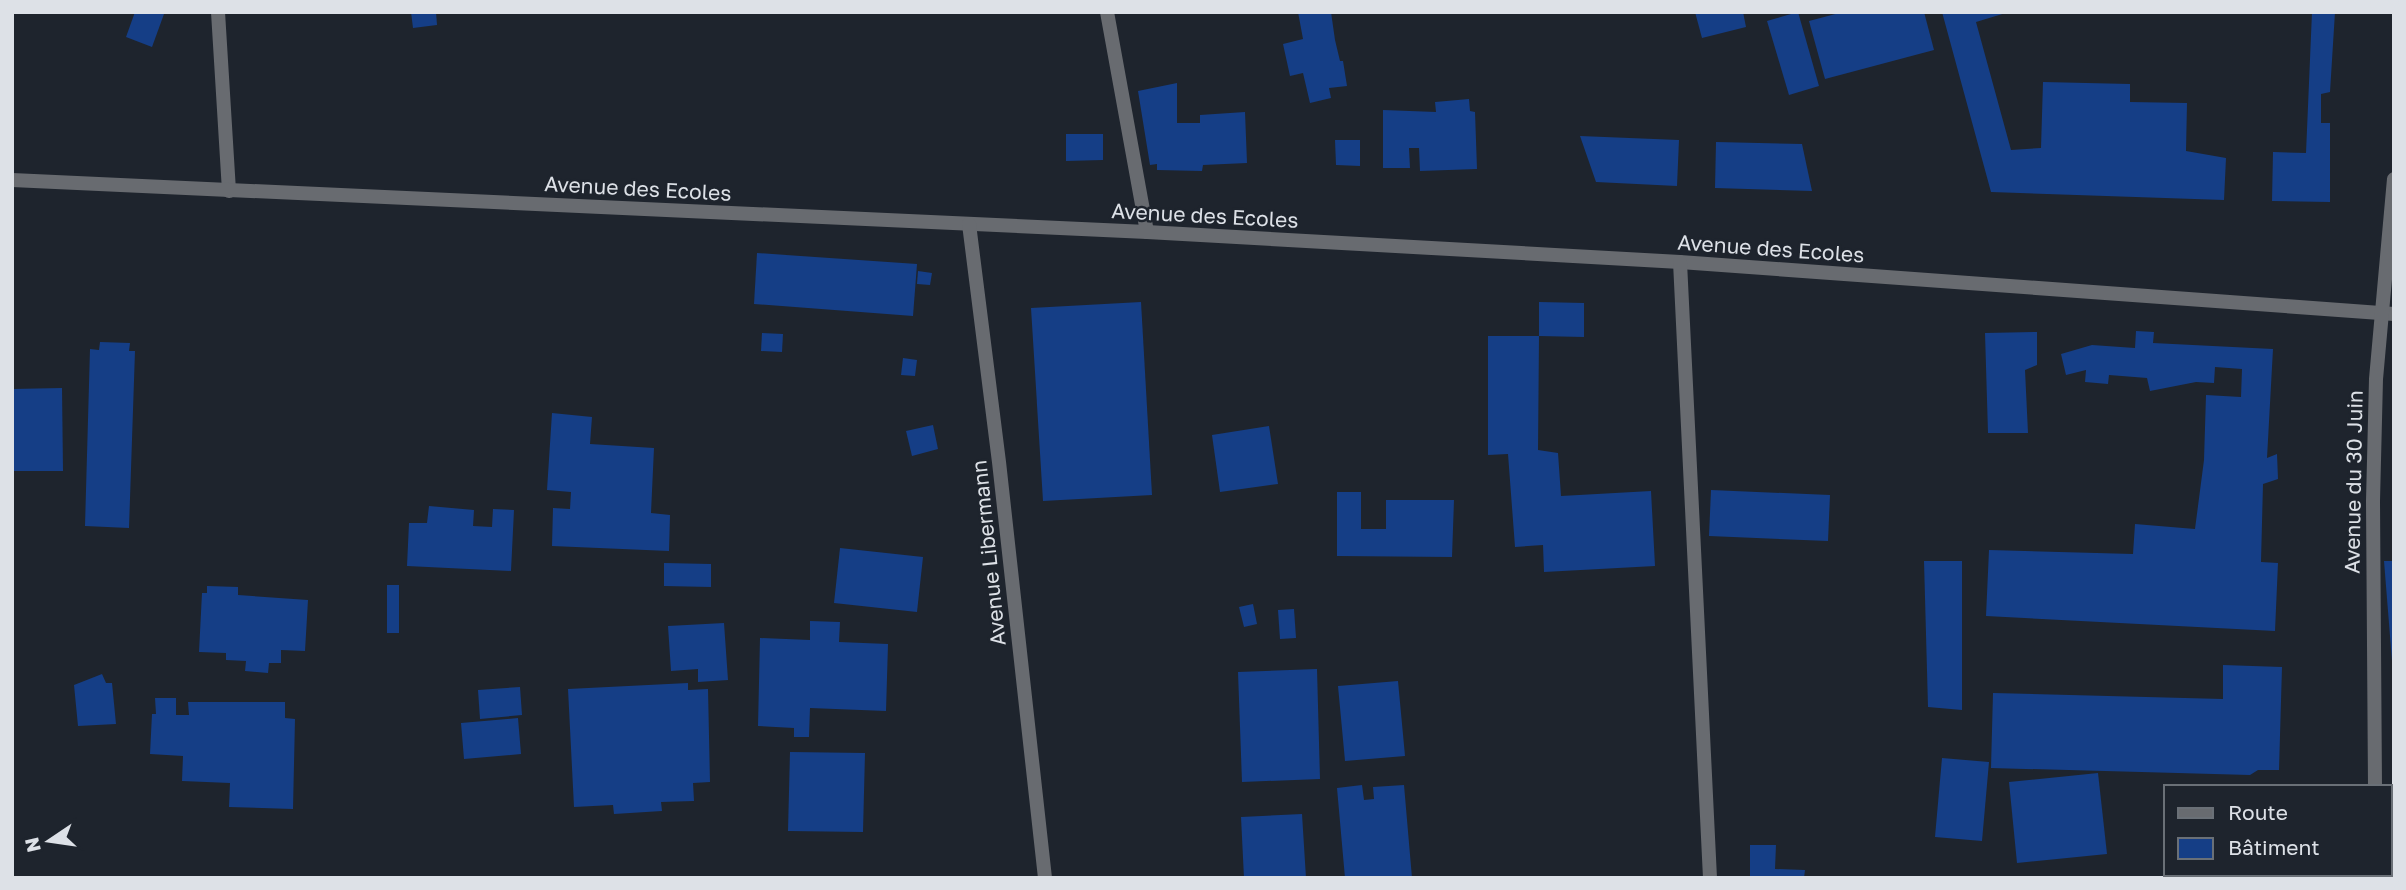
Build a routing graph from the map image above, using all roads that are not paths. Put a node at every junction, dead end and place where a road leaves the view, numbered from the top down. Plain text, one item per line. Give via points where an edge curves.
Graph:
1 (218, 12) edge
2 (1107, 12) edge
3 (2394, 179) edge
4 (12, 180) edge
5 (229, 191) junction
6 (969, 224) junction
7 (1147, 232) junction
8 (1680, 262) junction
9 (2388, 314) edge
10 (2375, 785) edge
11 (1045, 878) edge
12 (1710, 878) edge

1 - 5 street
2 - 7 street
3 - 9 street, Avenue du 30 Juin
4 - 5 street, Avenue des Ecoles
5 - 6 street, Avenue des Ecoles
6 - 7 street, Avenue des Ecoles
6 - 11 street, Avenue Libermann
7 - 8 street, Avenue des Ecoles
8 - 9 street, Avenue des Ecoles
8 - 12 street
9 - 10 street, Avenue du 30 Juin via 2376,379

